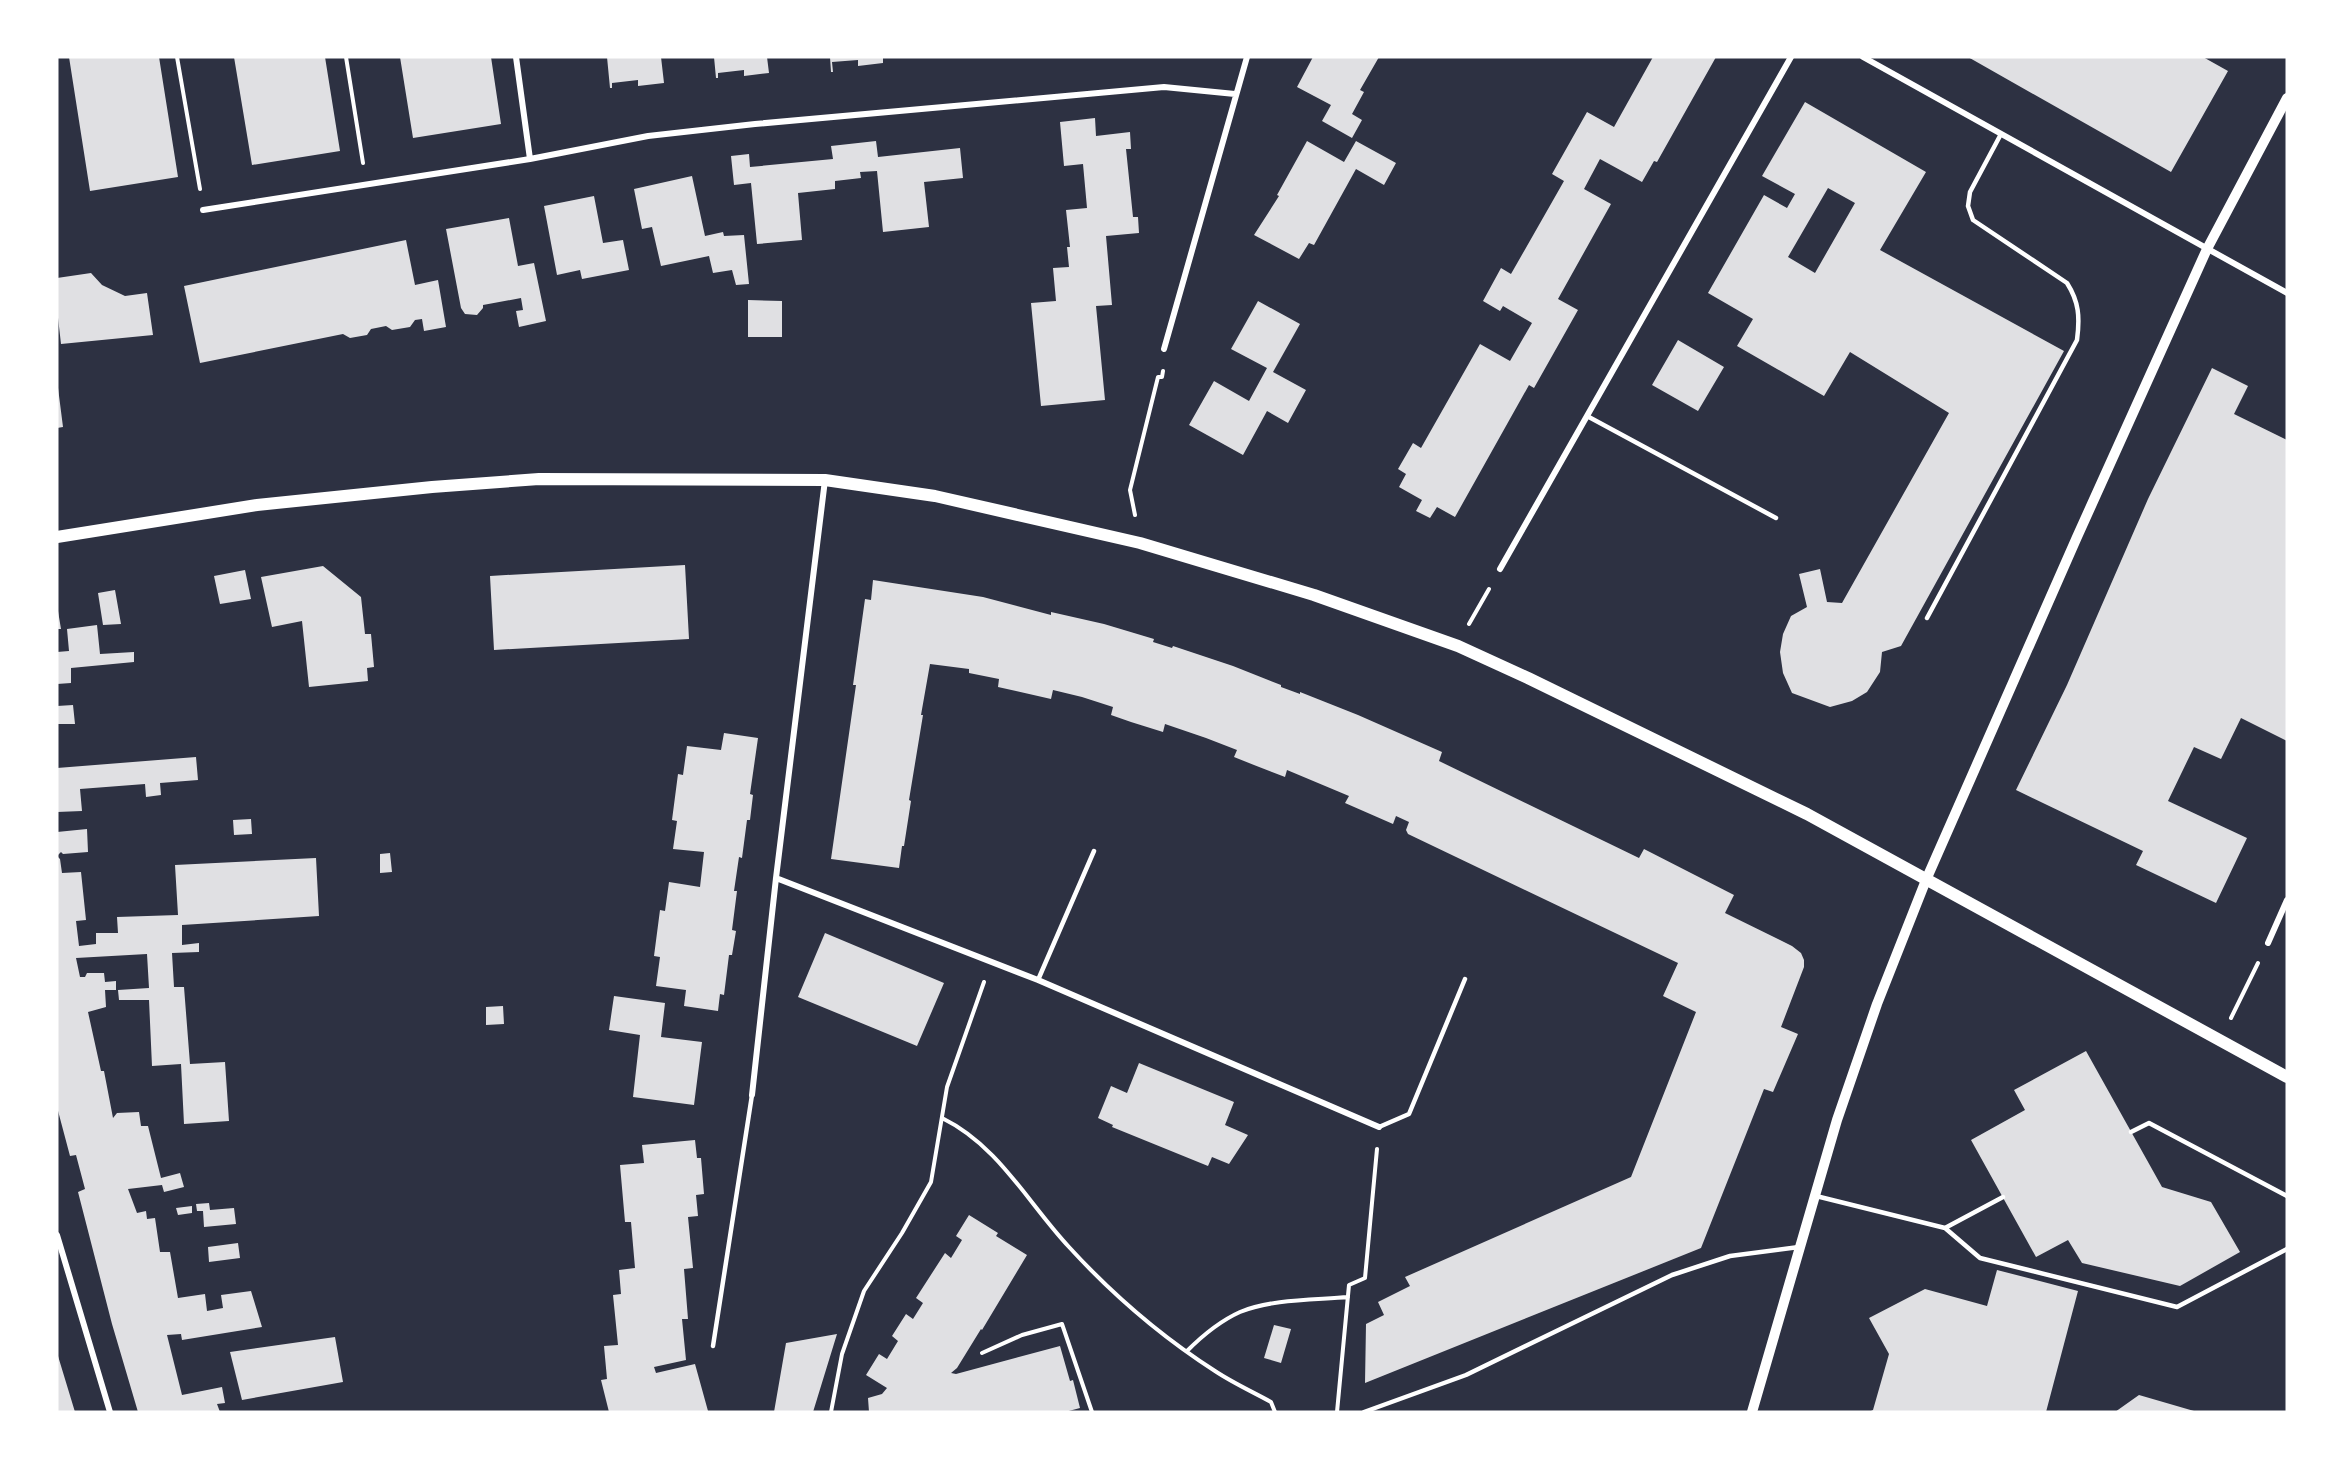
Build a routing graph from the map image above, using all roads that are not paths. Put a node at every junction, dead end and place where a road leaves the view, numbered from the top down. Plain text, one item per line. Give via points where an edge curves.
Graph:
1 (516, 57) edge
2 (1247, 57) edge
3 (1791, 57) edge
4 (1863, 57) edge
5 (1235, 94) junction
6 (2287, 98) edge
7 (2001, 134) junction
8 (530, 159) junction
9 (203, 210) road end
10 (2207, 249) junction
11 (2287, 292) edge
12 (1164, 349) road end
13 (1587, 416) junction
14 (825, 480) junction
15 (1776, 518) dead end
16 (57, 537) edge
17 (1500, 569) road end
18 (1927, 618) dead end
19 (1094, 850) dead end
20 (776, 878) junction
21 (1926, 880) junction
22 (2287, 900) edge
23 (2268, 943) road end
24 (1465, 979) dead end
25 (1038, 980) junction
26 (2287, 1077) edge
27 (752, 1095) joint
28 (1378, 1127) joint
29 (2131, 1132) dead end
30 (1814, 1196) junction
31 (2287, 1196) edge
32 (2003, 1197) dead end
33 (1945, 1228) junction
34 (57, 1235) edge
35 (1799, 1247) junction
36 (2287, 1249) edge
37 (713, 1346) dead end
38 (110, 1412) edge
39 (1364, 1412) edge
40 (1752, 1412) edge

1 - 8 street
2 - 5 street
3 - 13 street
4 - 7 street
5 - 8 street via 1164,87 755,124 648,136
5 - 12 street
6 - 10 street
7 - 10 street
7 - 18 lane via 1970,192 1968,206 1973,220 2067,283 2076,298 2080,318 2077,340
8 - 9 street
10 - 11 street
10 - 21 street
13 - 15 lane
13 - 17 street
14 - 16 main road via 539,479 444,486 257,505
14 - 20 street
14 - 21 main road via 936,496 1140,543 1314,595 1458,646 1642,732
19 - 25 lane
20 - 25 street
20 - 27 street
21 - 26 main road
21 - 30 street via 1877,1004
22 - 23 street
24 - 28 lane via 1409,1114
25 - 28 street
27 - 37 lane
29 - 31 lane via 2149,1123
30 - 33 lane
30 - 35 street
32 - 33 lane
33 - 36 lane via 1980,1258 2177,1307
34 - 38 street
35 - 39 lane via 1730,1256 1672,1275 1466,1375
35 - 40 street

